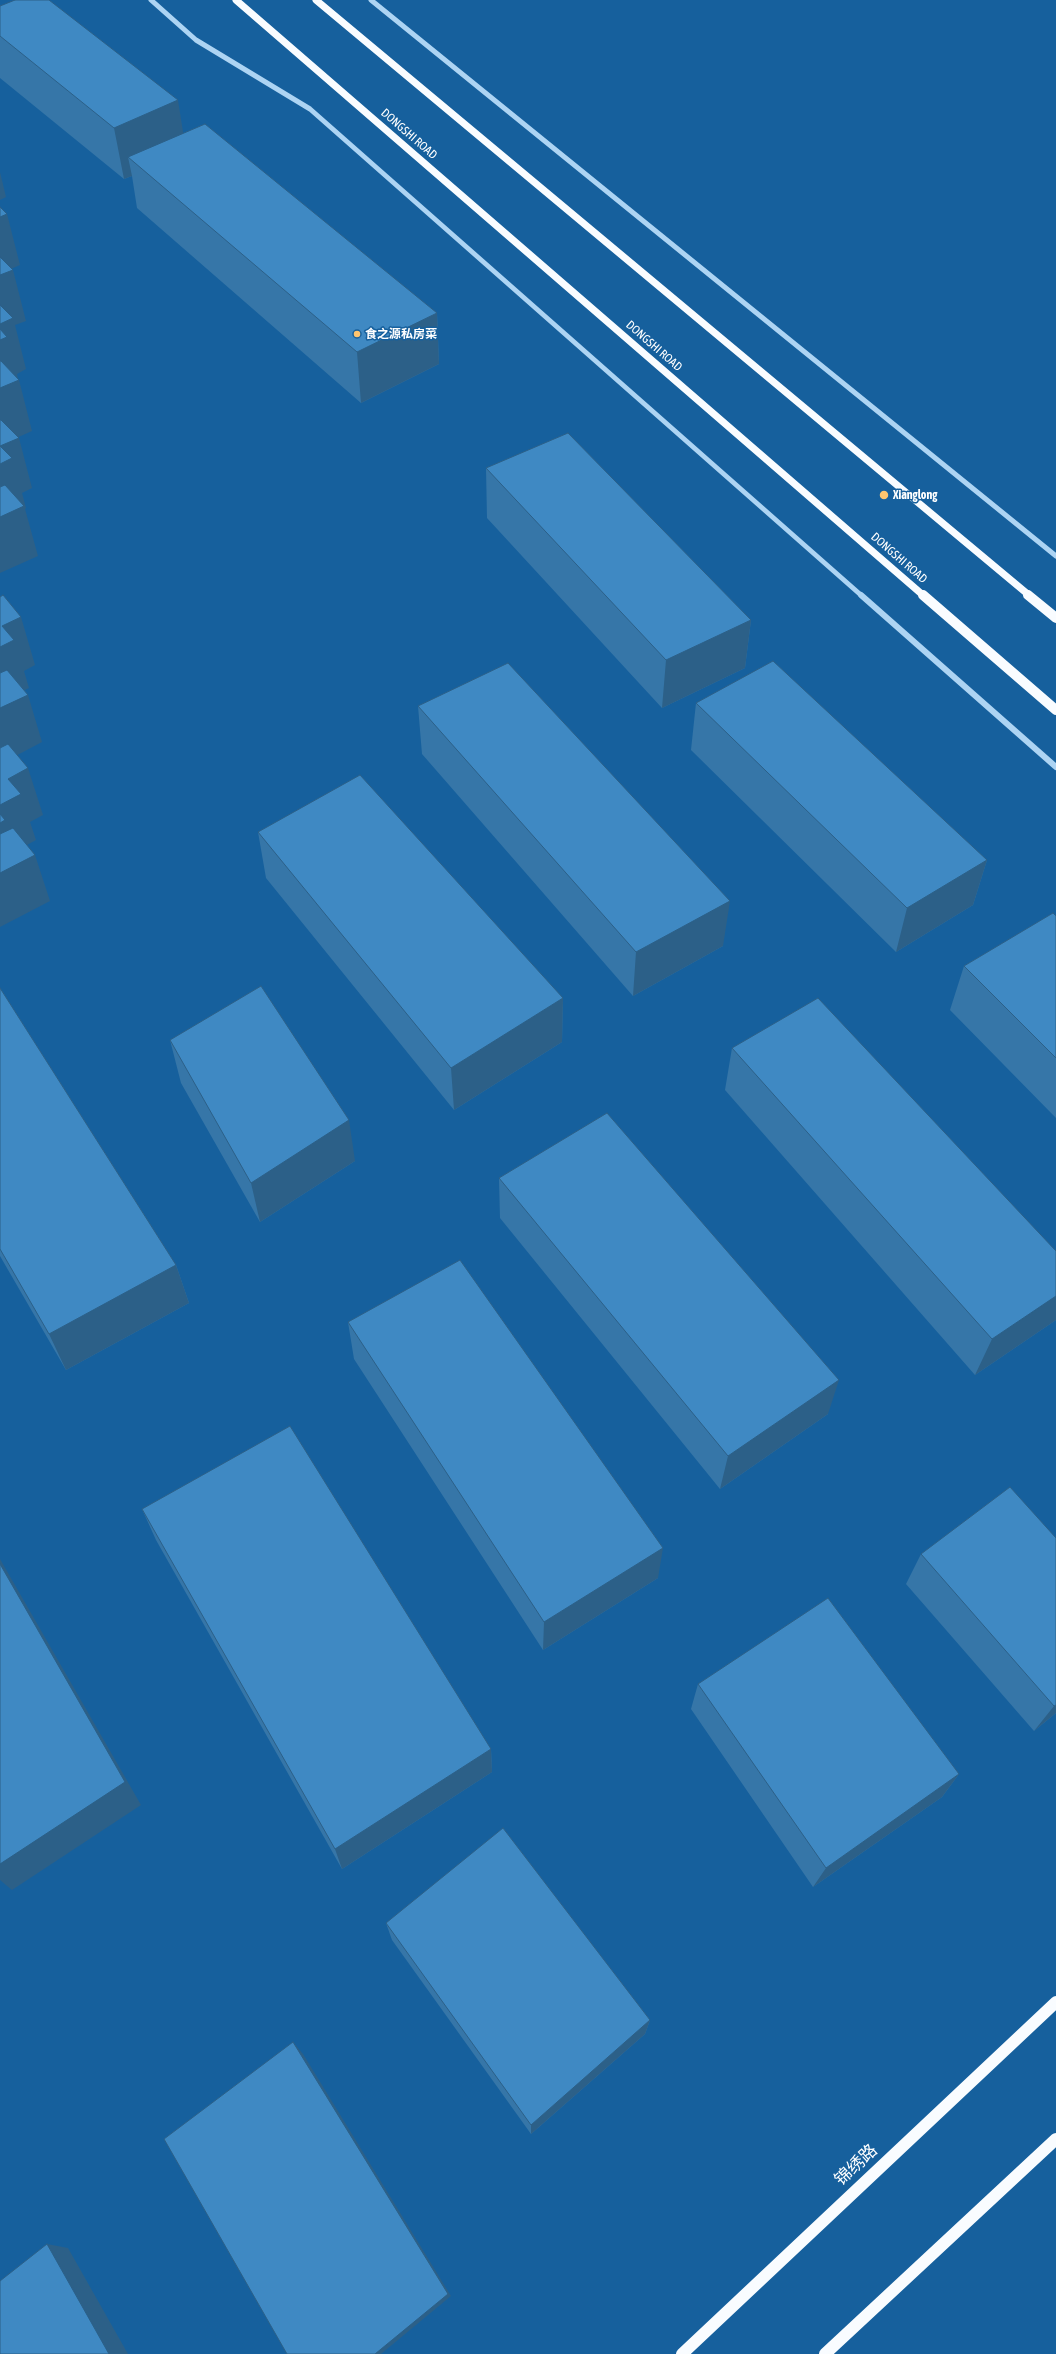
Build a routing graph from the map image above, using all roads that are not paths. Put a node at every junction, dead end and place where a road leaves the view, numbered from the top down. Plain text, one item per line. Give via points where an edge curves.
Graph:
1 (151, 0) edge
2 (236, 0) edge
3 (316, 0) edge
4 (371, 0) edge
5 (1056, 556) edge
6 (1056, 618) edge
7 (1056, 710) edge
8 (1056, 767) edge
9 (1056, 2002) edge
10 (1056, 2139) edge
11 (682, 2354) edge
12 (825, 2354) edge

1 - 8 street via 196,40 310,109
2 - 7 main road, DONGSHI ROAD
3 - 6 main road
4 - 5 street
9 - 11 main road, 锦绣路
10 - 12 main road

